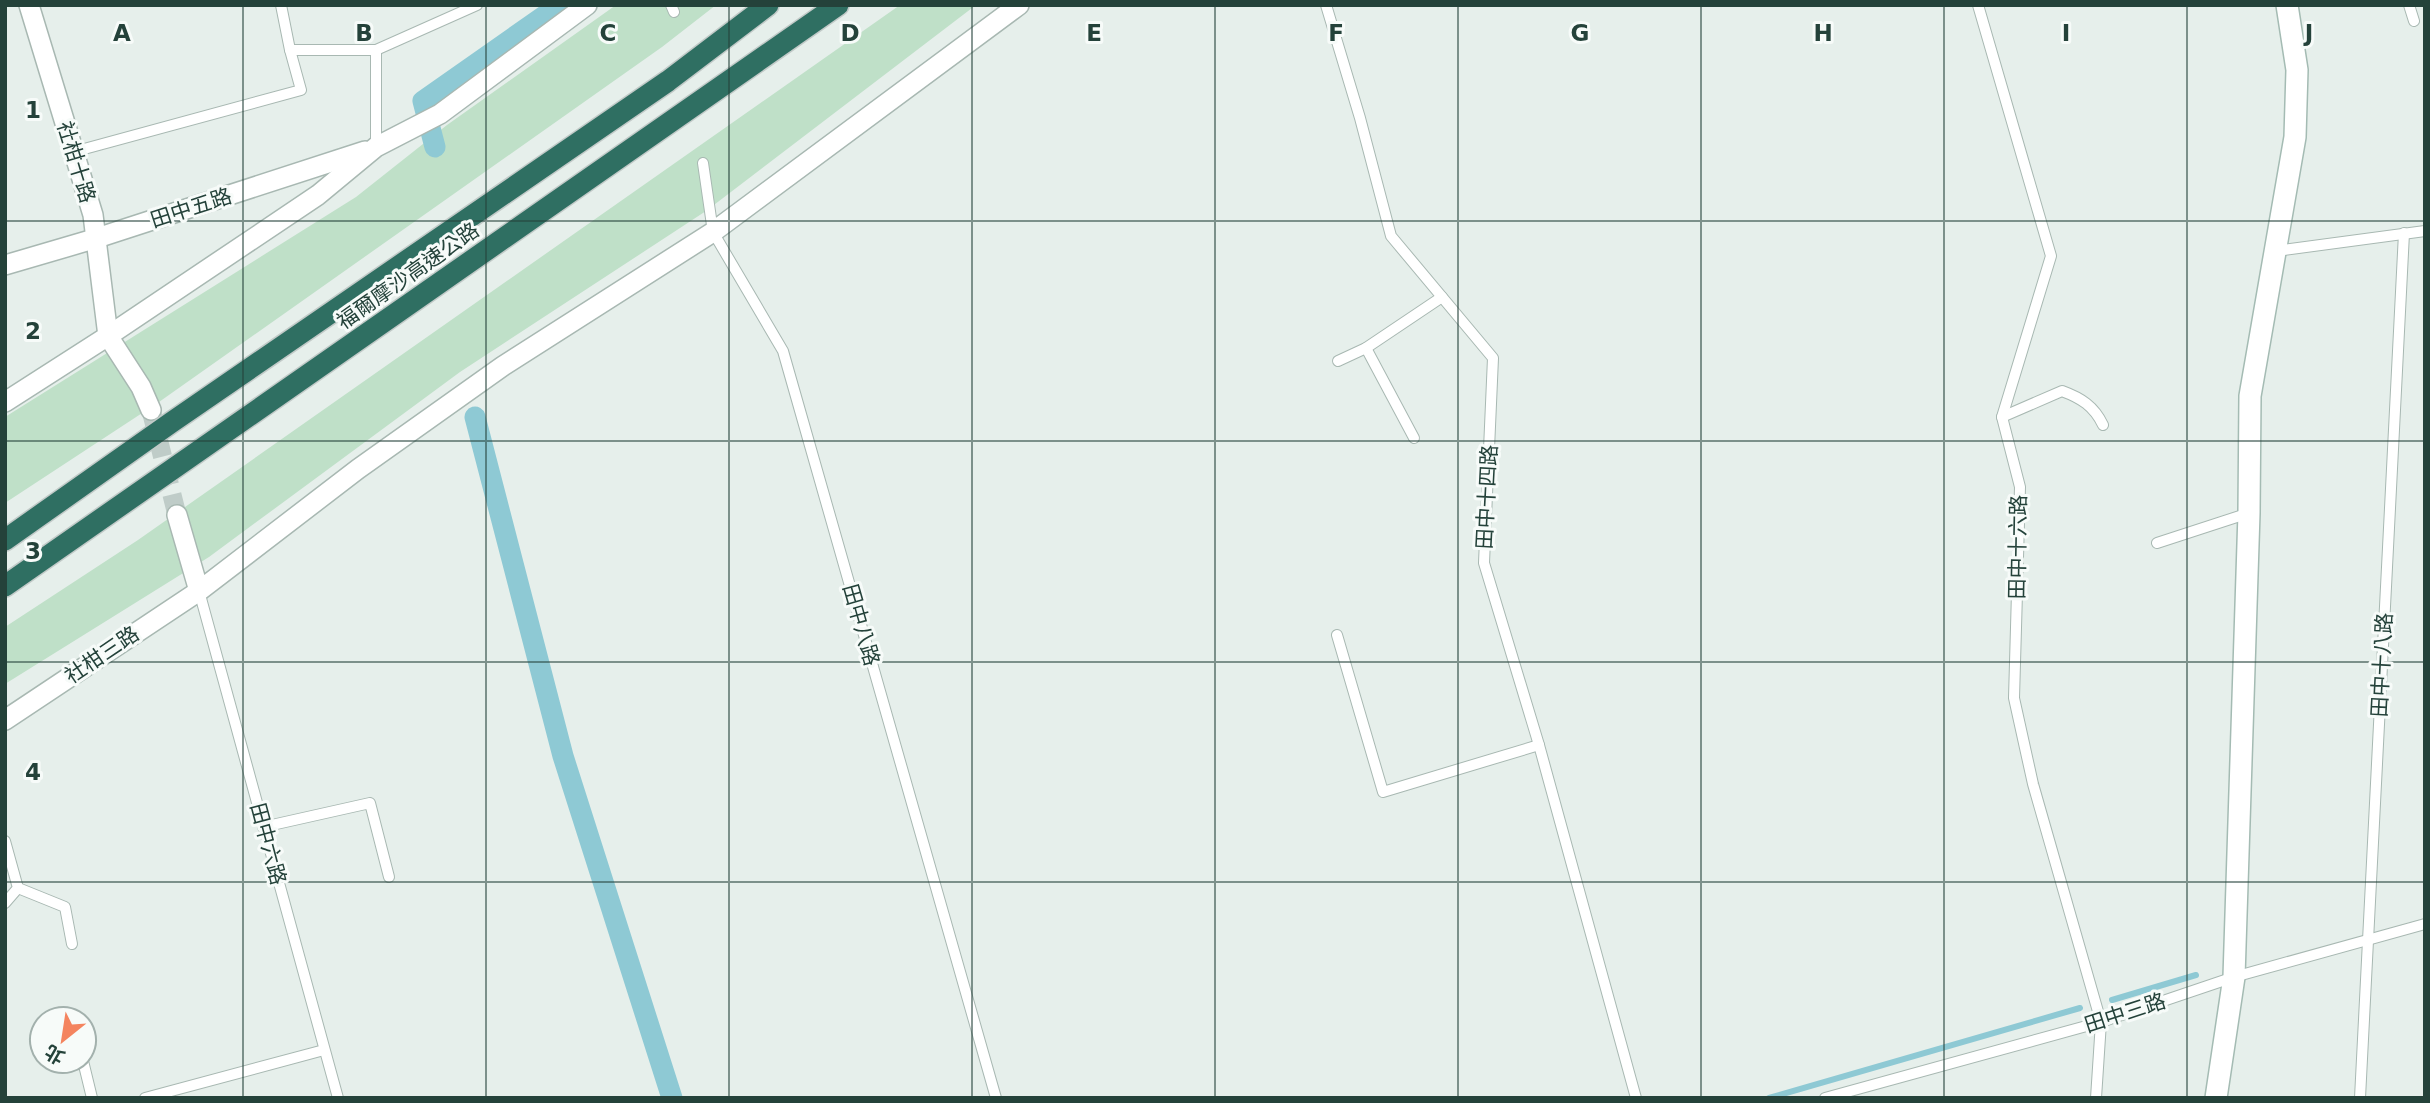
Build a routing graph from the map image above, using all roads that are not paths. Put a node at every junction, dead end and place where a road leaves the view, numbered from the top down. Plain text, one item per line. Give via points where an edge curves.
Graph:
1 (29, 5) edge
2 (281, 5) edge
3 (477, 5) edge
4 (587, 5) edge
5 (768, 5) edge
6 (838, 5) edge
7 (1019, 5) edge
8 (1326, 5) edge
9 (1978, 5) edge
10 (2287, 5) edge
11 (2409, 5) edge
12 (2414, 21) dead end
13 (290, 50) junction
14 (376, 50) junction
15 (376, 148) junction
16 (73, 152) junction
17 (703, 163) dead end
18 (2425, 231) edge
19 (713, 232) junction
20 (2404, 233) junction
21 (97, 238) junction
22 (2276, 251) junction
23 (5, 265) edge
24 (1442, 297) junction
25 (108, 337) junction
26 (1366, 348) junction
27 (1338, 361) dead end
28 (5, 402) edge
29 (151, 410) tunnel mouth
30 (2002, 417) junction
31 (2103, 425) dead end
32 (1414, 438) dead end
33 (2249, 513) junction
34 (177, 515) tunnel mouth
35 (5, 540) edge
36 (2157, 543) dead end
37 (5, 586) edge
38 (199, 591) junction
39 (1337, 635) dead end
40 (5, 720) edge
41 (1539, 746) junction
42 (263, 827) junction
43 (5, 841) edge
44 (389, 877) dead end
45 (18, 888) junction
46 (5, 903) edge
47 (2425, 924) edge
48 (2369, 941) junction
49 (72, 944) dead end
50 (2234, 977) junction
51 (2101, 1021) junction
52 (324, 1050) junction
53 (86, 1075) edge
54 (92, 1098) edge
55 (145, 1098) edge
56 (338, 1098) edge
57 (996, 1098) edge
58 (1636, 1098) edge
59 (1825, 1098) edge
60 (2096, 1098) edge
61 (2216, 1098) edge
62 (2360, 1098) edge

1 - 16 street, 社柑十路
2 - 13 lane
3 - 14 lane
4 - 15 street via 440,114
5 - 35 highway, 福爾摩沙高速公路 via 668,81
6 - 37 highway, 福爾摩沙高速公路
7 - 19 street, 社柑三路
8 - 24 lane, 田中十四路 via 1391,236
9 - 30 lane via 2051,256
10 - 22 street via 2297,70 2295,138
11 - 12 lane
13 - 14 lane
13 - 16 lane via 301,90
14 - 15 lane
15 - 21 street, 田中五路
15 - 25 street via 318,195
16 - 21 street, 社柑十路
17 - 19 lane, 田中八路
18 - 20 lane
19 - 38 street, 社柑三路 via 503,366
19 - 57 lane, 田中八路 via 783,351
20 - 22 lane
20 - 48 lane, 田中十八路
21 - 23 street, 田中五路
21 - 25 street, 社柑十路
22 - 33 street via 2250,396
24 - 26 lane
24 - 41 lane, 田中十四路 via 1493,358 1484,562
25 - 28 street
25 - 29 street
26 - 27 lane
26 - 32 lane
30 - 31 lane via 2062,391 2080,398
30 - 51 lane, 田中十六路 via 2020,487 2014,698 2033,784
33 - 36 lane
33 - 50 street
34 - 38 street
38 - 40 street, 社柑三路
38 - 42 lane, 田中六路
39 - 41 lane via 1383,792
41 - 58 lane, 田中十四路
42 - 44 lane via 370,803
42 - 52 lane, 田中六路
43 - 45 lane
45 - 46 lane
45 - 49 lane via 65,907
47 - 48 lane, 田中三路
48 - 50 lane, 田中三路
48 - 62 lane, 田中十八路
50 - 51 lane, 田中三路
50 - 61 street
51 - 59 lane, 田中三路
51 - 60 lane, 田中十六路
52 - 55 lane
52 - 56 lane, 田中六路
53 - 54 lane

